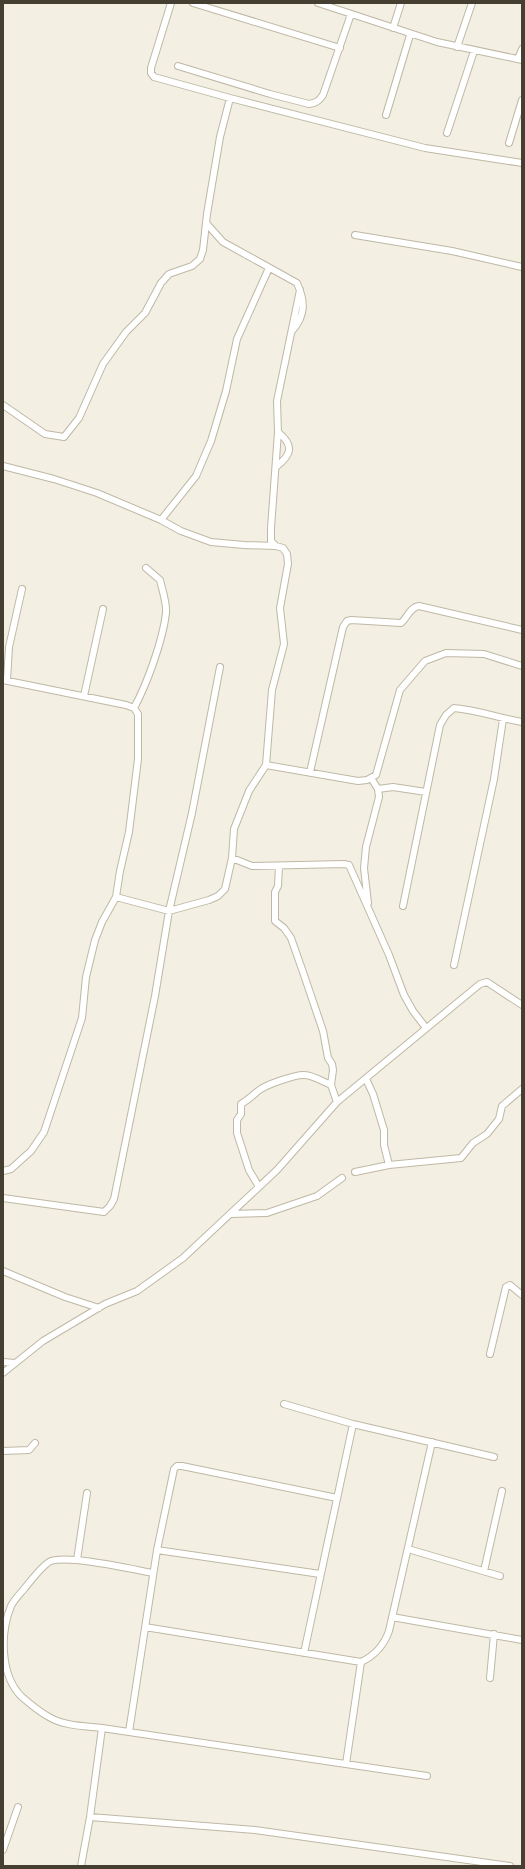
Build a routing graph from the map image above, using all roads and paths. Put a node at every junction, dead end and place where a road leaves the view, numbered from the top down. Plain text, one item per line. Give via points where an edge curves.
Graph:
1 (171, 3) edge
2 (193, 3) edge
3 (401, 3) edge
4 (472, 3) edge
5 (323, 4) edge
6 (351, 14) junction
7 (393, 28) junction
8 (410, 35) junction
9 (458, 47) junction
10 (340, 48) junction
11 (522, 49) edge
12 (474, 51) junction
13 (520, 60) edge
14 (178, 66) dead end
15 (230, 98) junction
16 (522, 100) edge
17 (386, 115) dead end
18 (447, 133) dead end
19 (509, 143) dead end
20 (522, 164) edge
21 (206, 223) junction
22 (355, 235) dead end
23 (521, 266) edge
24 (269, 268) junction
25 (3, 405) edge
26 (278, 432) junction
27 (3, 466) edge
28 (276, 467) junction
29 (161, 520) junction
30 (276, 546) junction
31 (146, 568) dead end
32 (22, 589) dead end
33 (103, 609) dead end
34 (522, 630) edge
35 (522, 666) edge
36 (220, 667) dead end
37 (5, 680) edge
38 (84, 696) junction
39 (134, 708) junction
40 (503, 719) junction
41 (522, 722) edge
42 (266, 765) junction
43 (310, 772) junction
44 (371, 778) junction
45 (378, 789) junction
46 (426, 792) junction
47 (232, 858) junction
48 (279, 866) junction
49 (116, 898) junction
50 (403, 906) dead end
51 (169, 912) junction
52 (371, 916) junction
53 (454, 965) dead end
54 (522, 1005) edge
55 (426, 1028) junction
56 (366, 1079) junction
57 (332, 1085) junction
58 (522, 1089) edge
59 (337, 1102) junction
60 (389, 1165) junction
61 (3, 1171) edge
62 (355, 1172) dead end
63 (342, 1178) dead end
64 (259, 1187) junction
65 (3, 1198) edge
66 (231, 1214) junction
67 (3, 1271) edge
68 (522, 1295) edge
69 (99, 1308) junction
70 (490, 1354) dead end
71 (3, 1362) edge
72 (15, 1364) junction
73 (3, 1373) edge
74 (284, 1404) dead end
75 (353, 1424) junction
76 (432, 1442) junction
77 (35, 1443) dead end
78 (3, 1451) edge
79 (494, 1457) dead end
80 (502, 1492) dead end
81 (87, 1493) dead end
82 (337, 1498) junction
83 (408, 1549) junction
84 (157, 1550) junction
85 (77, 1560) junction
86 (484, 1571) junction
87 (153, 1573) junction
88 (320, 1574) junction
89 (500, 1576) dead end
90 (392, 1617) junction
91 (145, 1627) junction
92 (494, 1634) junction
93 (522, 1640) edge
94 (304, 1653) junction
95 (361, 1662) junction
96 (490, 1678) dead end
97 (102, 1728) junction
98 (130, 1732) junction
99 (346, 1764) junction
100 (427, 1776) dead end
101 (18, 1806) dead end
102 (90, 1817) junction
103 (3, 1850) edge
104 (81, 1866) edge
105 (510, 1866) edge

1 - 15 street via 151,73 154,77
2 - 10 street
3 - 7 street
4 - 9 street
5 - 6 street
6 - 7 street
6 - 10 street
7 - 8 street
8 - 9 street
8 - 17 street
9 - 12 street
10 - 14 street via 323,95 319,102 309,104
11 - 13 street
12 - 13 street
12 - 18 street
15 - 20 street via 425,148
15 - 21 street via 220,137
16 - 19 street
21 - 24 street via 222,242
21 - 25 street via 200,259 192,266 169,274 161,283 145,313 126,332 103,364 79,418 64,437 45,434
22 - 23 street via 452,251
24 - 26 street via 297,283 300,290 277,401
24 - 29 street via 237,340 226,391 211,441 196,476
26 - 28 street
26 - 28 street via 289,445 289,452 286,459
27 - 29 street via 97,493
28 - 30 street via 271,541
29 - 30 street via 181,531 211,542
30 - 42 street via 283,548 287,554 288,564 280,608 284,644 272,690
31 - 39 street via 160,580 166,612 156,654 142,694
32 - 37 street via 9,646
33 - 38 street
34 - 43 street via 420,606 411,610 401,622 347,621 343,627
35 - 44 street via 484,654 446,653 425,661 400,690 376,775
36 - 51 street via 192,813
37 - 38 street
38 - 39 street
39 - 49 street via 138,714 139,725 138,759 129,832
40 - 41 street
40 - 46 street via 474,709 454,708 446,715 440,725
40 - 53 street via 494,779
42 - 43 street
42 - 47 street via 249,791 234,829
43 - 44 street via 358,781
44 - 45 street
45 - 46 street via 393,787
45 - 52 street via 378,807 366,847 364,868
46 - 50 street
47 - 48 street via 252,866
47 - 51 street via 225,889 218,896
48 - 52 street via 349,866
48 - 57 street via 278,886 275,892 275,921 291,938 304,974 323,1031 328,1058 332,1064
49 - 51 street
49 - 61 street via 95,940 86,978 82,1018 44,1132 32,1151 11,1169
51 - 65 street via 155,996 114,1199 110,1206 104,1212
52 - 55 street via 404,995
54 - 55 street via 487,982 480,984
55 - 56 street
56 - 59 street
56 - 60 street via 384,1130 384,1146
57 - 59 street
57 - 64 street via 309,1075 291,1076 257,1091 241,1104 237,1133 249,1170
58 - 60 street via 502,1106 499,1119 461,1158
59 - 64 street
60 - 62 street
63 - 66 street via 317,1196 267,1213
64 - 66 street
66 - 69 street via 183,1258 137,1291
67 - 69 street
68 - 70 street via 510,1285 506,1287
69 - 72 street via 43,1341
71 - 72 street
72 - 73 street
74 - 75 street
75 - 76 street
75 - 82 street
76 - 79 street
76 - 83 street
77 - 78 street via 29,1450
80 - 86 street
81 - 85 street
82 - 84 street via 177,1466 170,1480
82 - 88 street
83 - 86 street
83 - 90 street
84 - 87 street
84 - 88 street
85 - 87 street
85 - 97 street via 49,1562 17,1597 5,1625 4,1658 6,1670 22,1697 50,1718
86 - 89 street
87 - 91 street
88 - 94 street
90 - 92 street
90 - 95 street via 387,1637 369,1658
91 - 94 street
91 - 98 street
92 - 93 street
92 - 96 street
94 - 95 street
95 - 99 street
97 - 98 street
97 - 102 street
98 - 99 street
99 - 100 street
101 - 103 street
102 - 104 street
102 - 105 street via 255,1830

